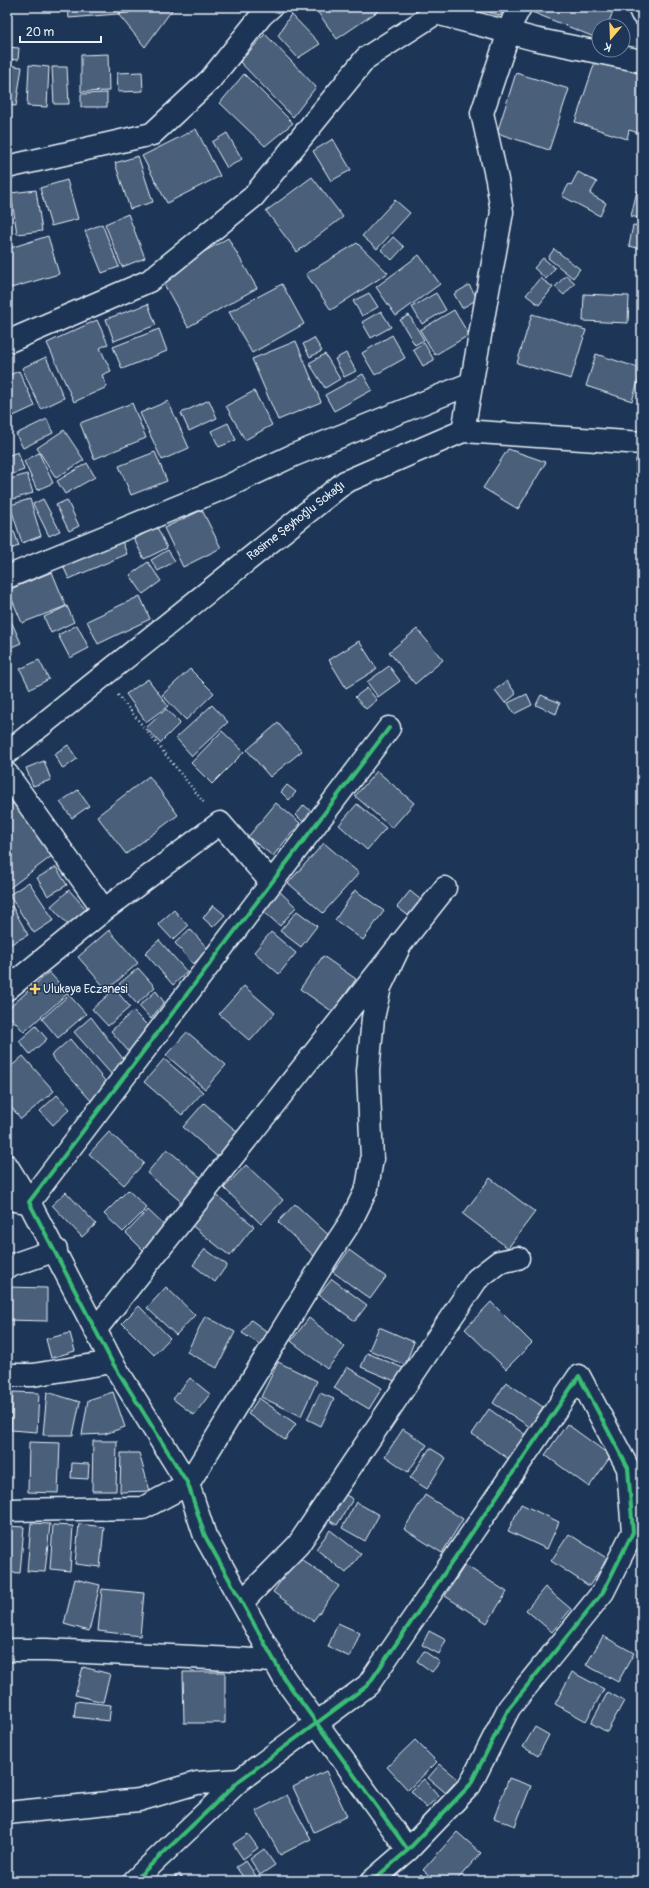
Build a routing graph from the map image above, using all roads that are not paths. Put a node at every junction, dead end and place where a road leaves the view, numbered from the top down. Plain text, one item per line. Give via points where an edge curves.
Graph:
1 (271, 7) edge
2 (520, 7) edge
3 (639, 7) edge
4 (642, 14) edge
5 (510, 32) junction
6 (642, 61) edge
7 (7, 167) edge
8 (7, 342) edge
9 (472, 383) junction
10 (463, 431) junction
11 (642, 443) edge
12 (7, 578) edge
13 (389, 728) dead end
14 (7, 753) edge
15 (7, 774) edge
16 (271, 882) junction
17 (445, 888) dead end
18 (104, 910) junction
19 (401, 943) junction
20 (7, 989) edge
21 (7, 1166) edge
22 (7, 1199) edge
23 (29, 1202) junction
24 (56, 1250) junction
25 (518, 1258) dead end
26 (7, 1267) edge
27 (96, 1329) junction
28 (112, 1362) junction
29 (7, 1375) edge
30 (188, 1484) junction
31 (7, 1510) edge
32 (242, 1602) junction
33 (7, 1650) edge
34 (274, 1661) junction
35 (317, 1724) junction
36 (240, 1780) junction
37 (7, 1813) edge
38 (408, 1850) junction
39 (134, 1881) edge
40 (372, 1881) edge

1 - 7 street via 210,80 152,134
2 - 5 street
3 - 4 street
5 - 6 street
5 - 8 street via 436,13 366,58 253,197 149,281
5 - 9 street via 482,113 502,212
9 - 10 street
9 - 12 street via 294,455 226,487
10 - 11 street, Rasime Şeyhoğlu Sokağı
10 - 14 street, Rasime Şeyhoğlu Sokağı via 345,482
13 - 16 street
15 - 18 street
16 - 18 street via 220,823
16 - 23 street
17 - 19 street
18 - 20 street
19 - 27 street
19 - 30 street via 380,987 373,1018 368,1071 372,1159 367,1188 351,1221
21 - 23 street
22 - 23 street
23 - 24 street
24 - 26 street
24 - 27 street
25 - 32 street via 499,1262 477,1279 298,1545
27 - 28 street
28 - 29 street via 33,1375
28 - 30 street
30 - 31 street via 143,1508
30 - 32 street via 205,1536
32 - 34 street
33 - 34 street
34 - 35 street
35 - 36 street
35 - 38 street
35 - 38 street via 368,1685 578,1376 628,1468 633,1532 603,1592 509,1708 470,1785
36 - 37 street via 197,1783 139,1800
36 - 39 street
38 - 40 street

